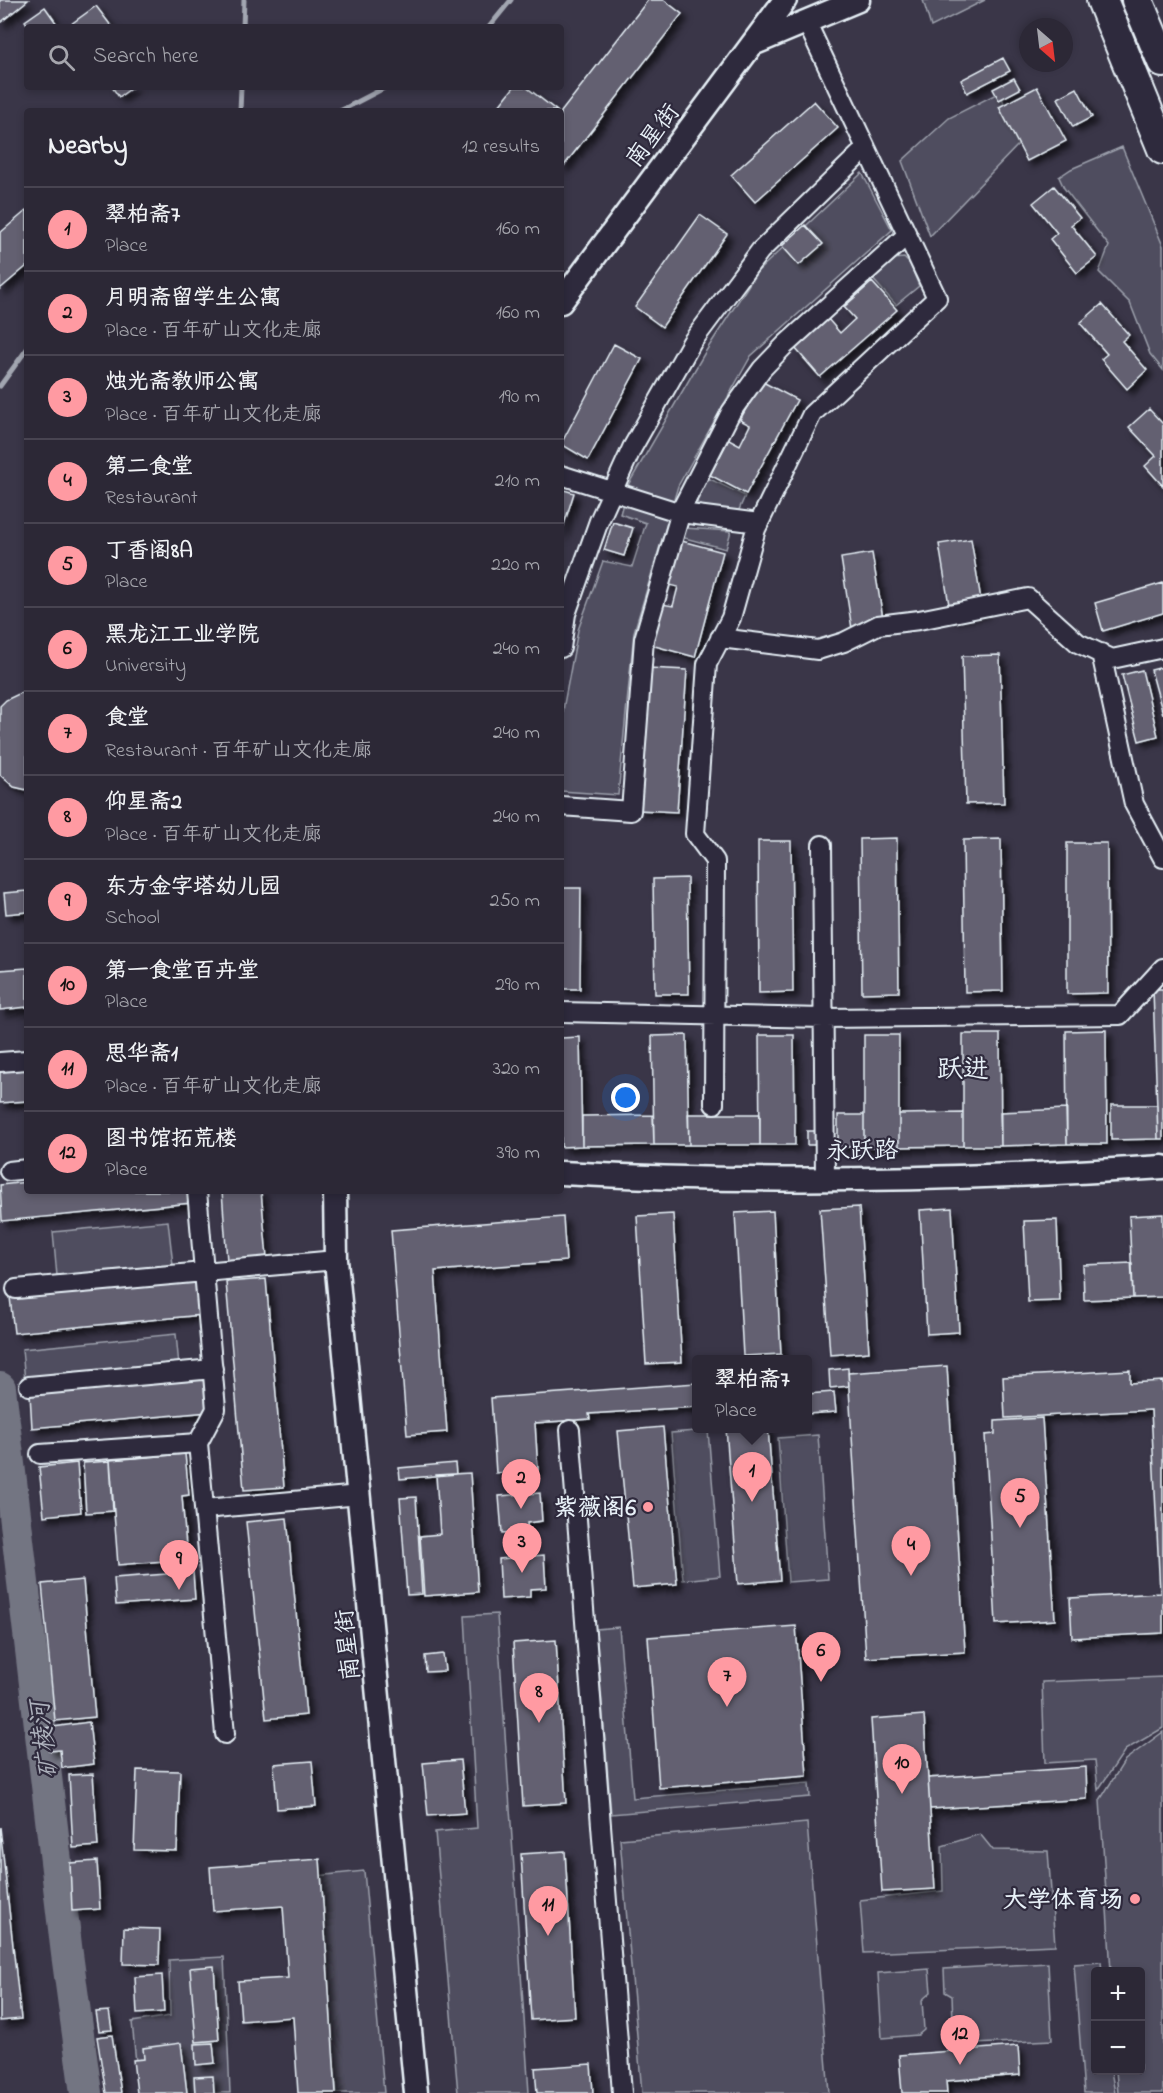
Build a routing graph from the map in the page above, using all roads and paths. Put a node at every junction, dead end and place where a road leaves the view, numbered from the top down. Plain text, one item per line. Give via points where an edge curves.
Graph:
1 (785, 0) edge
2 (858, 0) edge
3 (1102, 0) edge
4 (1137, 0) edge
5 (806, 21) junction
6 (754, 43) junction
7 (1163, 62) edge
8 (866, 148) junction
9 (1163, 149) edge
10 (907, 235) junction
11 (564, 298) edge
12 (564, 476) edge
13 (612, 493) junction
14 (681, 513) junction
15 (759, 523) junction
16 (564, 628) edge
17 (720, 638) junction
18 (1163, 648) edge
19 (1101, 654) junction
20 (564, 806) edge
21 (822, 845) dead end
22 (1163, 858) edge
23 (1163, 968) edge
24 (564, 1012) edge
25 (714, 1015) junction
26 (824, 1018) junction
27 (24, 1059) edge
28 (0, 1062) edge
29 (714, 1104) dead end
30 (1163, 1167) edge
31 (564, 1173) edge
32 (825, 1178) junction
33 (197, 1194) edge
34 (335, 1194) edge
35 (336, 1260) junction
36 (204, 1272) junction
37 (16, 1288) dead end
38 (213, 1369) junction
39 (29, 1386) dead end
40 (570, 1430) dead end
41 (198, 1443) junction
42 (40, 1454) dead end
43 (360, 1495) junction
44 (204, 1509) junction
45 (225, 1734) dead end
46 (416, 2093) edge
47 (622, 2093) edge

1 - 6 street, 南星街
2 - 5 street
3 - 9 highway
4 - 7 highway
5 - 6 street
5 - 8 street
6 - 11 street, 南星街
8 - 10 street
8 - 13 street via 760,251 699,333 632,448
10 - 14 street via 762,369 731,412
10 - 15 street via 937,298 812,414
12 - 13 street
13 - 14 street
13 - 16 street
14 - 15 street
14 - 20 street via 644,639 631,810
15 - 17 street via 730,618
17 - 19 street via 818,650 878,625 1028,598 1078,643
17 - 25 street via 707,664 695,834 715,861
18 - 19 street via 1112,659
19 - 22 street via 1134,804
21 - 26 street
23 - 26 street via 1120,1015
24 - 25 street
25 - 26 street
25 - 29 street
26 - 32 street
27 - 28 street
30 - 32 street, 永跃路 via 1052,1174
31 - 32 street, 永跃路
33 - 36 street
34 - 35 street, 南星街
35 - 36 street
35 - 43 street, 南星街
36 - 37 street
36 - 38 street
38 - 39 street
38 - 41 street via 216,1409
40 - 47 street
41 - 42 street
41 - 44 street
43 - 44 street
43 - 46 street, 南星街
44 - 45 street

